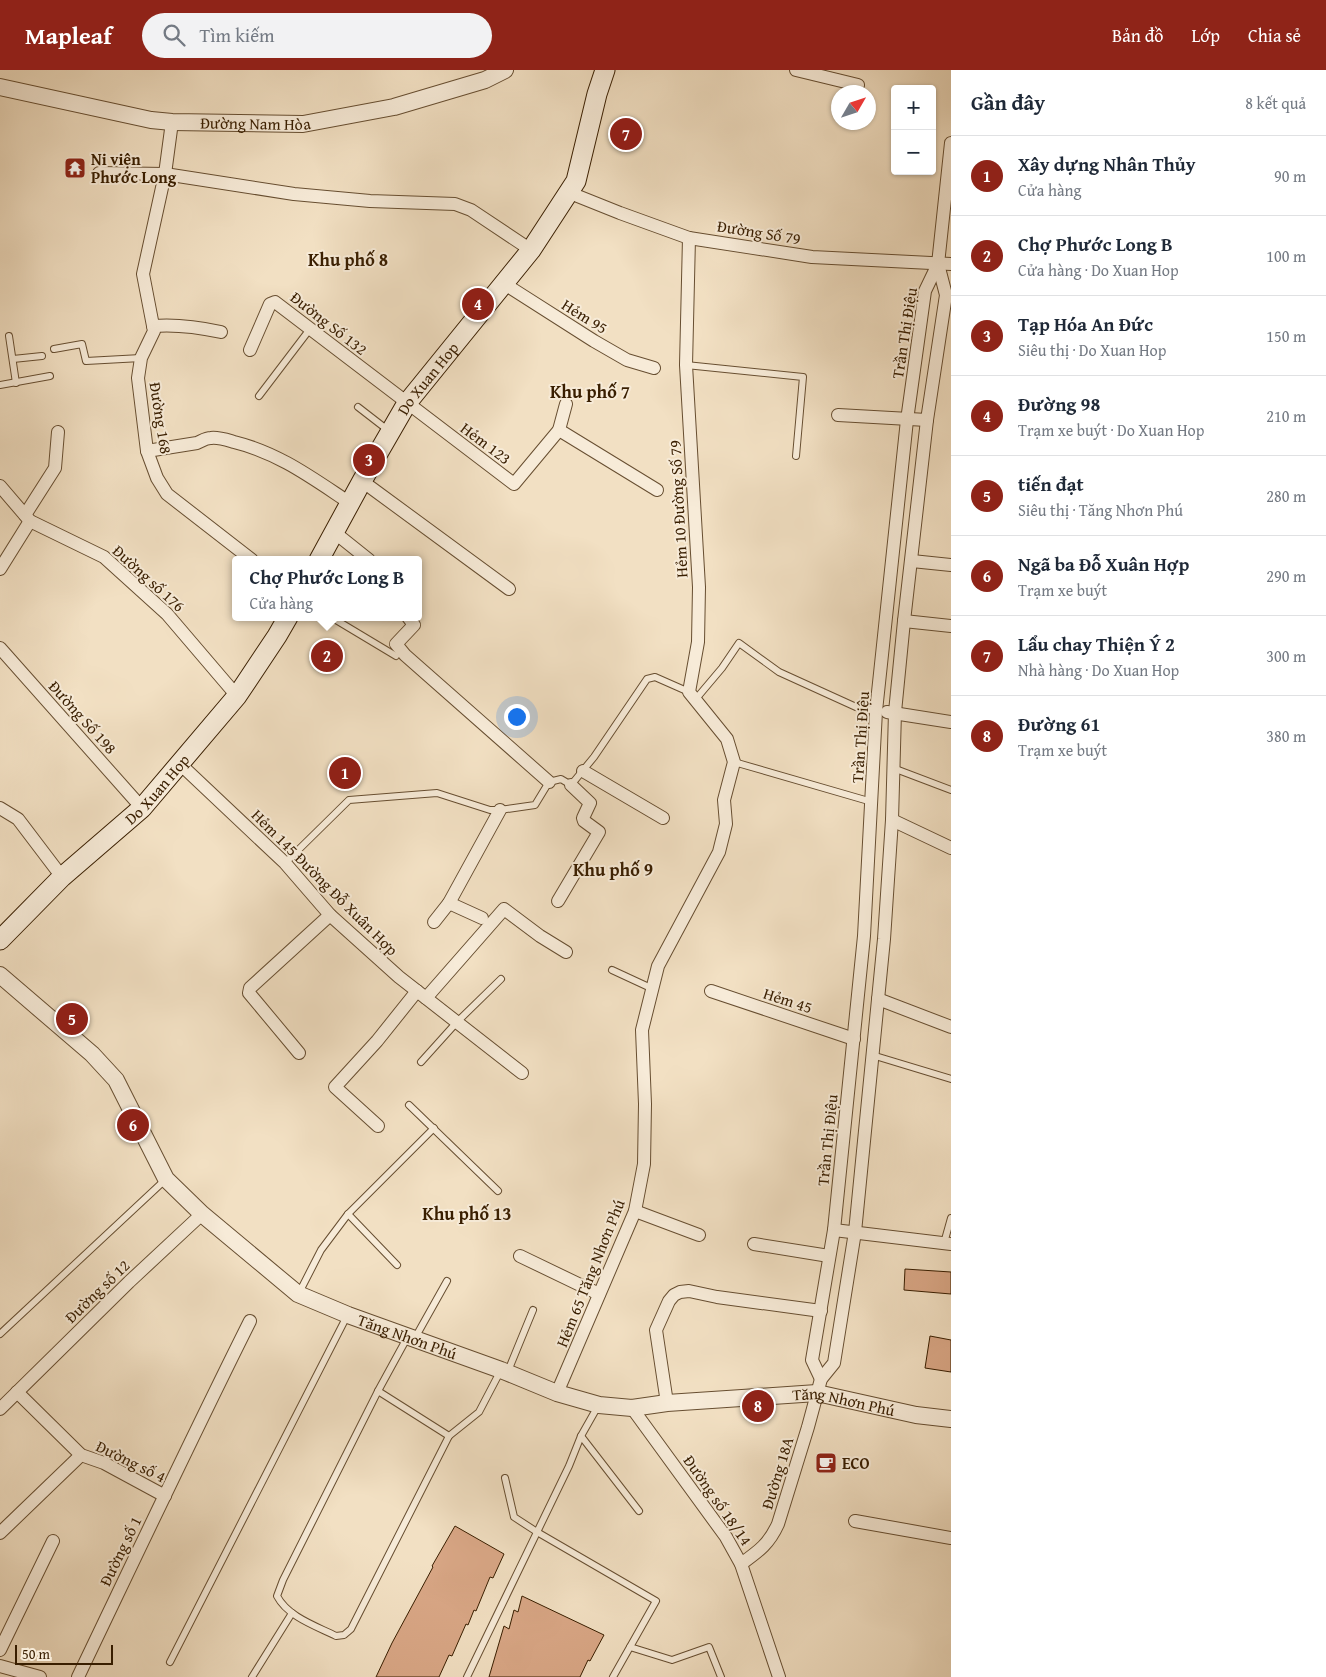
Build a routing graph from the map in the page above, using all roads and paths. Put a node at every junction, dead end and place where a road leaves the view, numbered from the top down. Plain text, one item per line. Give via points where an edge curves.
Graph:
1 (505, 70) edge
2 (606, 70) edge
3 (796, 70) edge
4 (858, 85) dead end
5 (0, 87) edge
6 (172, 122) junction
7 (951, 144) edge
8 (98, 173) dead end
9 (166, 174) junction
10 (570, 192) junction
11 (689, 238) junction
12 (531, 250) junction
13 (938, 264) junction
14 (951, 264) edge
15 (503, 282) junction
16 (153, 326) junction
17 (310, 329) junction
18 (221, 332) dead end
19 (10, 336) dead end
20 (54, 349) dead end
21 (250, 350) dead end
22 (42, 356) dead end
23 (141, 358) junction
24 (12, 359) junction
25 (686, 365) junction
26 (654, 368) dead end
27 (50, 376) dead end
28 (16, 382) junction
29 (0, 385) edge
30 (259, 396) dead end
31 (407, 404) junction
32 (566, 404) dead end
33 (358, 407) dead end
34 (838, 415) dead end
35 (907, 420) junction
36 (927, 420) junction
37 (559, 430) junction
38 (58, 432) dead end
39 (390, 432) junction
40 (147, 451) junction
41 (796, 456) dead end
42 (362, 481) junction
43 (0, 486) edge
44 (657, 490) dead end
45 (350, 503) junction
46 (28, 518) junction
47 (334, 532) junction
48 (247, 556) edge
49 (321, 556) edge
50 (364, 556) edge
51 (912, 561) junction
52 (951, 565) edge
53 (0, 569) edge
54 (509, 589) dead end
55 (286, 621) edge
56 (338, 621) edge
57 (411, 621) edge
58 (904, 621) junction
59 (951, 626) edge
60 (1, 651) edge
61 (396, 656) dead end
62 (237, 696) junction
63 (692, 696) junction
64 (876, 711) junction
65 (895, 712) junction
66 (951, 722) edge
67 (734, 762) junction
68 (180, 764) junction
69 (893, 768) junction
70 (583, 771) junction
71 (550, 782) junction
72 (571, 786) junction
73 (951, 790) edge
74 (872, 802) junction
75 (142, 808) junction
76 (500, 810) junction
77 (2, 814) edge
78 (663, 818) dead end
79 (892, 820) junction
80 (951, 848) edge
81 (285, 863) junction
82 (62, 877) junction
83 (558, 901) dead end
84 (449, 903) junction
85 (330, 915) junction
86 (482, 918) dead end
87 (434, 922) dead end
88 (864, 936) junction
89 (884, 939) junction
90 (0, 940) edge
91 (566, 952) dead end
92 (612, 970) dead end
93 (0, 975) edge
94 (501, 979) dead end
95 (652, 989) junction
96 (712, 991) dead end
97 (422, 994) junction
98 (878, 999) junction
99 (457, 1022) junction
100 (951, 1027) edge
101 (854, 1039) junction
102 (299, 1054) dead end
103 (872, 1055) junction
104 (421, 1062) dead end
105 (522, 1073) dead end
106 (951, 1079) edge
107 (409, 1105) dead end
108 (378, 1126) dead end
109 (434, 1128) junction
110 (166, 1179) junction
111 (498, 1190) dead end
112 (635, 1211) junction
113 (202, 1214) junction
114 (348, 1214) junction
115 (951, 1218) edge
116 (834, 1230) junction
117 (855, 1232) junction
118 (699, 1235) dead end
119 (754, 1244) dead end
120 (948, 1244) edge
121 (520, 1256) dead end
122 (829, 1256) junction
123 (398, 1265) dead end
124 (447, 1281) dead end
125 (298, 1294) junction
126 (600, 1294) junction
127 (533, 1310) dead end
128 (821, 1311) junction
129 (348, 1315) junction
130 (250, 1321) dead end
131 (0, 1334) edge
132 (411, 1338) junction
133 (504, 1371) junction
134 (819, 1386) junction
135 (378, 1391) junction
136 (16, 1392) junction
137 (557, 1393) junction
138 (667, 1403) junction
139 (599, 1405) junction
140 (0, 1408) edge
141 (632, 1408) junction
142 (951, 1419) edge
143 (449, 1436) junction
144 (581, 1436) junction
145 (81, 1455) junction
146 (506, 1478) dead end
147 (165, 1496) junction
148 (639, 1511) dead end
149 (855, 1521) dead end
150 (537, 1532) junction
151 (0, 1533) edge
152 (951, 1538) edge
153 (53, 1541) dead end
154 (741, 1564) junction
155 (292, 1613) junction
156 (630, 1647) junction
157 (0, 1650) edge
158 (170, 1662) dead end
159 (0, 1666) edge
160 (40, 1677) edge
161 (78, 1677) edge
162 (252, 1677) edge
163 (467, 1677) edge
164 (613, 1677) edge
165 (721, 1677) edge
166 (779, 1677) edge

1 - 6 street, Đường Nam Hòa via 485,80 394,107 304,124
2 - 10 main road, Do Xuan Hop via 576,181
3 - 4 street
5 - 6 street, Đường Nam Hòa
6 - 9 street, Đường 168
7 - 13 street
8 - 9 street
9 - 12 street via 294,194 455,204 471,210
9 - 16 street, Đường 168 via 143,274
10 - 11 street, Đường Số 79
10 - 12 main road, Do Xuan Hop
11 - 13 street, Đường Số 79 via 812,257
11 - 25 street, Hẻm 10 Đường Số 79
12 - 15 main road, Do Xuan Hop
13 - 14 street, Đường Số 79
13 - 35 street, Trần Thị Điệu via 925,291
13 - 36 street, Trần Thị Điệu via 946,295
15 - 26 street, Hẻm 95 via 627,360
15 - 31 main road, Do Xuan Hop
16 - 18 street via 172,324
16 - 23 street, Đường 168 via 154,332
17 - 21 street, Đường Số 132 via 275,302 270,304
17 - 30 lane
17 - 31 street, Đường Số 132
19 - 24 lane
20 - 23 lane via 82,344 86,361
22 - 24 lane
23 - 40 street, Đường 168 via 138,378
24 - 28 lane
25 - 41 lane via 803,377
25 - 63 street, Hẻm 10 Đường Số 79 via 699,587 698,642
27 - 28 lane
28 - 29 lane
31 - 37 street, Hẻm 123 via 514,484
31 - 39 main road, Do Xuan Hop
32 - 37 street, Hẻm 123
33 - 39 lane
34 - 35 street
35 - 36 street
35 - 64 street, Trần Thị Điệu
36 - 51 street, Trần Thị Điệu
37 - 44 street
38 - 46 street via 55,468
39 - 42 main road, Do Xuan Hop
40 - 45 street via 214,437 267,452 295,466
40 - 48 street, Đường 168 via 167,494
42 - 45 main road, Do Xuan Hop
42 - 54 street
43 - 46 street, Đường số 176
45 - 47 main road, Do Xuan Hop
46 - 53 street
46 - 62 street, Đường số 176 via 104,557 167,614
47 - 49 main road, Do Xuan Hop
47 - 50 street
51 - 52 street
51 - 58 street, Trần Thị Điệu
55 - 62 main road, Do Xuan Hop
56 - 61 lane
57 - 71 street via 414,625 396,644 405,655
58 - 59 street
58 - 65 street, Trần Thị Điệu
60 - 75 street, Đường Số 198
62 - 68 main road, Do Xuan Hop
63 - 64 lane via 722,668 739,642 779,672 856,707
63 - 67 street via 727,739
63 - 70 lane via 655,677 647,679
64 - 65 street
64 - 74 street, Trần Thị Điệu
65 - 66 street
65 - 69 street, Trần Thị Điệu
67 - 74 lane
67 - 95 street, Hẻm 65 Tăng Nhơn Phú via 724,800 726,824 719,852 658,966
68 - 75 main road, Do Xuan Hop
68 - 81 street, Hẻm 145 Đường Đỗ Xuân Hợp
69 - 73 lane
69 - 79 street, Trần Thị Điệu
70 - 72 lane
70 - 78 street
71 - 72 lane via 561,779
71 - 76 lane via 535,805
72 - 83 street via 590,803 583,818 599,832
74 - 88 street, Trần Thị Điệu
75 - 82 main road, Do Xuan Hop
76 - 81 lane via 490,810 437,793 348,800
76 - 84 street
77 - 82 street via 18,819
79 - 80 street
79 - 89 street, Trần Thị Điệu
81 - 85 street, Hẻm 145 Đường Đỗ Xuân Hợp
82 - 90 main road, Do Xuan Hop
84 - 86 street
84 - 87 street
85 - 97 street, Hẻm 145 Đường Đỗ Xuân Hợp
85 - 102 street via 249,992
88 - 89 street
88 - 101 street, Trần Thị Điệu
89 - 98 street, Trần Thị Điệu
91 - 97 street via 504,909
92 - 95 lane
93 - 110 street, Tăng Nhơn Phú via 92,1054 116,1080
94 - 99 lane
95 - 112 street, Hẻm 65 Tăng Nhơn Phú via 642,1030 644,1164
96 - 101 street, Hẻm 45
97 - 99 street, Hẻm 145 Đường Đỗ Xuân Hợp
97 - 108 street via 335,1087
98 - 100 street
98 - 103 street, Trần Thị Điệu
99 - 104 lane
99 - 105 street, Hẻm 145 Đường Đỗ Xuân Hợp
101 - 116 street, Trần Thị Điệu
103 - 106 lane
103 - 117 street, Trần Thị Điệu
107 - 109 lane
109 - 111 lane
109 - 114 lane
110 - 113 street, Tăng Nhơn Phú
110 - 131 lane
112 - 118 street
112 - 126 street, Hẻm 65 Tăng Nhơn Phú
113 - 125 street, Tăng Nhơn Phú
113 - 136 street, Đường số 12
114 - 123 lane
114 - 125 lane via 321,1250
115 - 120 lane
116 - 117 street
116 - 122 street, Trần Thị Điệu
117 - 120 street
117 - 134 street, Trần Thị Điệu via 834,1363
119 - 122 street
121 - 126 street
122 - 128 street, Trần Thị Điệu
124 - 132 lane
125 - 129 street, Tăng Nhơn Phú
126 - 137 street, Hẻm 65 Tăng Nhơn Phú
127 - 133 lane
128 - 134 street, Trần Thị Điệu via 812,1360
128 - 138 street via 689,1291 677,1294 669,1301 656,1330
129 - 132 street, Tăng Nhơn Phú
129 - 158 lane
130 - 147 street, Đường số 1
132 - 133 street, Tăng Nhơn Phú
132 - 135 lane
133 - 137 street, Tăng Nhơn Phú
133 - 143 lane via 479,1412
134 - 138 street, Tăng Nhơn Phú
134 - 142 street, Tăng Nhơn Phú via 916,1415
134 - 154 street, Đường 18A via 772,1538
135 - 143 lane
135 - 155 lane via 276,1596
136 - 140 street
136 - 145 street, Đường số 4
137 - 139 street, Tăng Nhơn Phú
138 - 141 street, Tăng Nhơn Phú
139 - 141 street, Tăng Nhơn Phú
139 - 144 lane
141 - 154 street, Đường số 18/14 via 726,1537
143 - 155 lane via 351,1629 336,1636
144 - 148 lane
144 - 150 lane
145 - 147 street, Đường số 4 via 104,1462
145 - 151 street
146 - 150 lane via 514,1517
147 - 161 street, Đường số 1
149 - 152 street
150 - 156 lane via 656,1601
150 - 163 lane
153 - 157 street
154 - 166 street, Đường số 18/14
155 - 162 lane
156 - 164 lane
156 - 165 lane via 672,1660 709,1648
159 - 160 street

